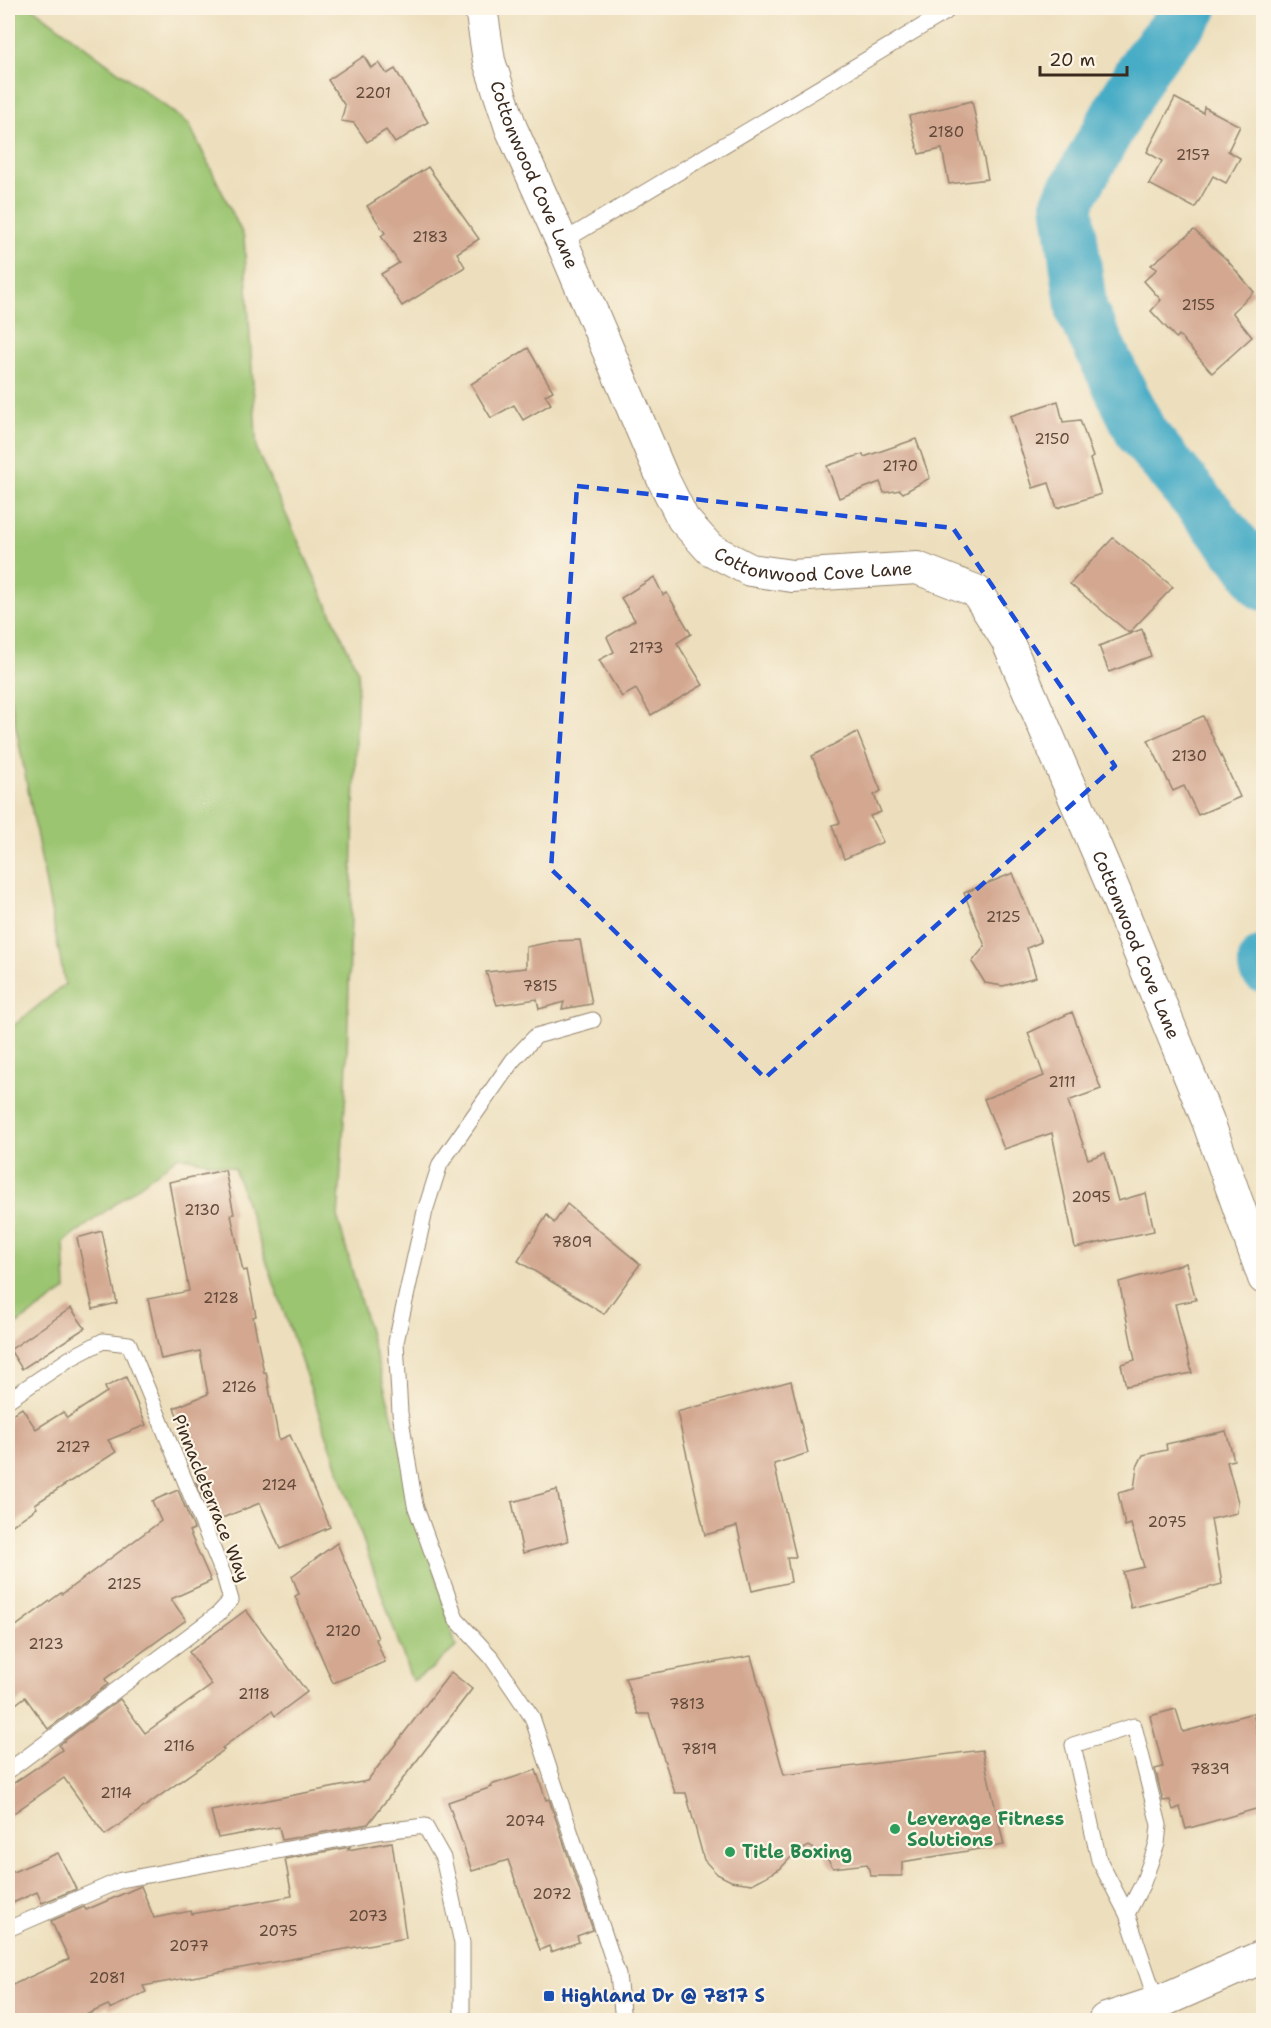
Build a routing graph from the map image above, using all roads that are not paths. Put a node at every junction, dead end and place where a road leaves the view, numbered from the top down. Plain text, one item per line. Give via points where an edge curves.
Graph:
1 (481, 8) edge
2 (946, 12) dead end
3 (562, 242) junction
4 (593, 1020) dead end
5 (1263, 1278) edge
6 (8, 1400) edge
7 (8, 1771) edge
8 (1127, 1914) junction
9 (8, 1929) edge
10 (1263, 1956) edge
11 (1157, 2003) junction
12 (462, 2020) edge
13 (623, 2020) edge
14 (1105, 2020) edge

1 - 3 street, Cottonwood Cove Lane via 489,61 511,128
2 - 3 lane
3 - 5 street, Cottonwood Cove Lane via 663,479 683,519 710,549 750,570 792,576 917,568 976,591 1007,640 1114,890 1208,1121
4 - 13 lane via 536,1036 513,1060 440,1164 424,1211 396,1342 400,1413 415,1505 456,1619 492,1658 532,1717 618,1974
6 - 7 lane, Pinnacleterrace Way via 103,1341 129,1344 231,1600 218,1614
8 - 8 lane via 1143,1883 1157,1844 1159,1825 1134,1726 1073,1745 1099,1860
8 - 11 lane
9 - 12 lane via 121,1880 425,1826 443,1858 462,1943
10 - 11 main road
11 - 14 main road

